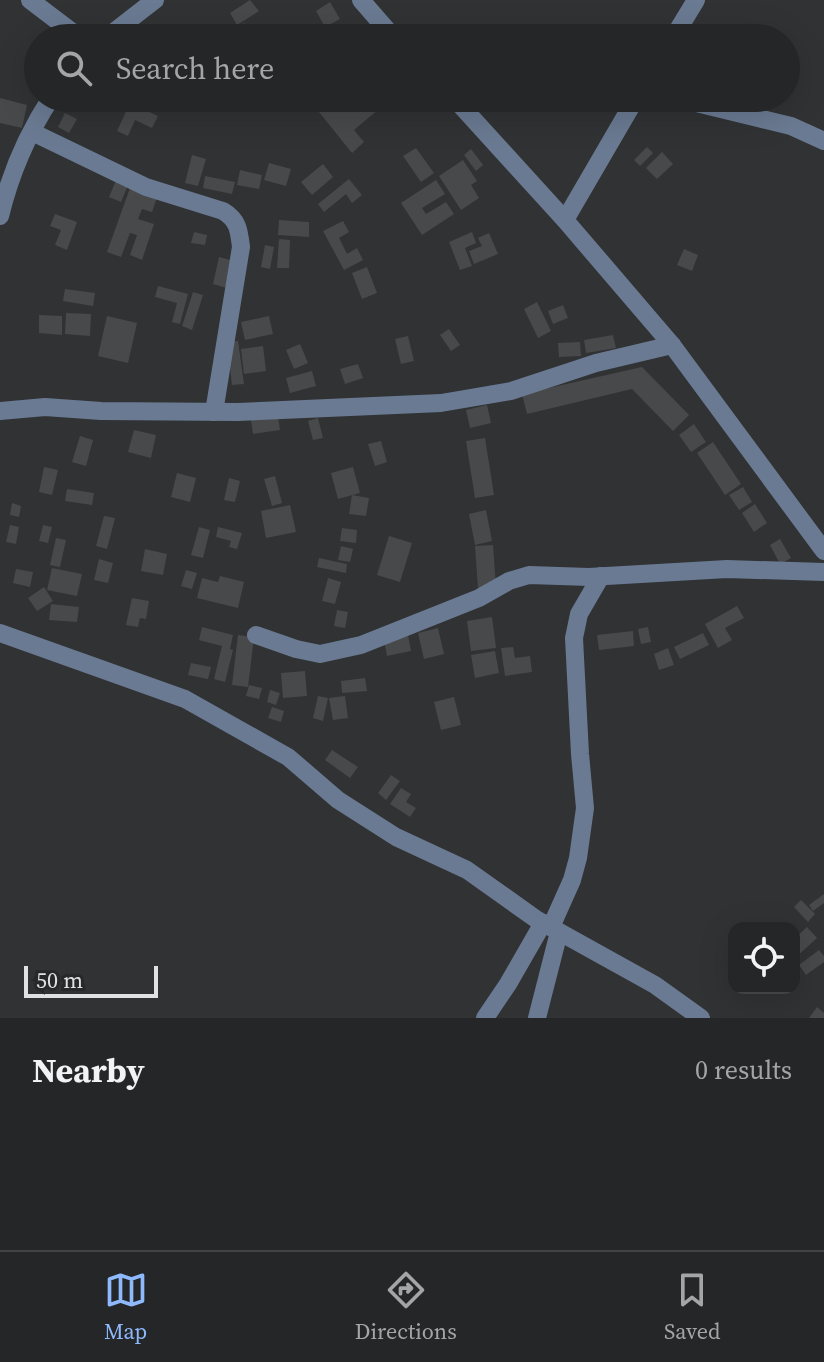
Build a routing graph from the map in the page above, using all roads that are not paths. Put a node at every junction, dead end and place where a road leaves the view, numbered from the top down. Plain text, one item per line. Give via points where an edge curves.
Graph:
1 (30, 0) edge
2 (155, 0) edge
3 (361, 0) edge
4 (696, 0) edge
5 (62, 24) edge
6 (124, 24) edge
7 (382, 24) edge
8 (681, 24) edge
9 (43, 112) edge
10 (467, 112) edge
11 (628, 112) edge
12 (734, 112) edge
13 (32, 132) junction
14 (824, 141) edge
15 (0, 216) edge
16 (565, 220) junction
17 (672, 345) junction
18 (0, 411) edge
19 (214, 412) junction
20 (821, 541) edge
21 (824, 572) edge
22 (601, 576) junction
23 (0, 633) edge
24 (256, 635) dead end
25 (551, 927) junction
26 (485, 1018) edge
27 (537, 1018) edge
28 (701, 1018) edge

1 - 5 street
2 - 6 street
3 - 7 street
4 - 8 street
9 - 13 street
10 - 16 street
11 - 16 street
12 - 14 street via 791,126
13 - 15 street
13 - 19 street via 146,187 233,217 241,247
16 - 17 street
17 - 19 street via 511,391 441,403
17 - 20 street
18 - 19 street via 45,407
21 - 22 street via 727,569
22 - 24 street via 529,575 422,622 320,654
22 - 25 street via 579,614 574,638 585,808 572,880
23 - 25 street via 185,699 288,757 338,800 396,837 467,870
25 - 26 street
25 - 27 street
25 - 28 street via 655,985

